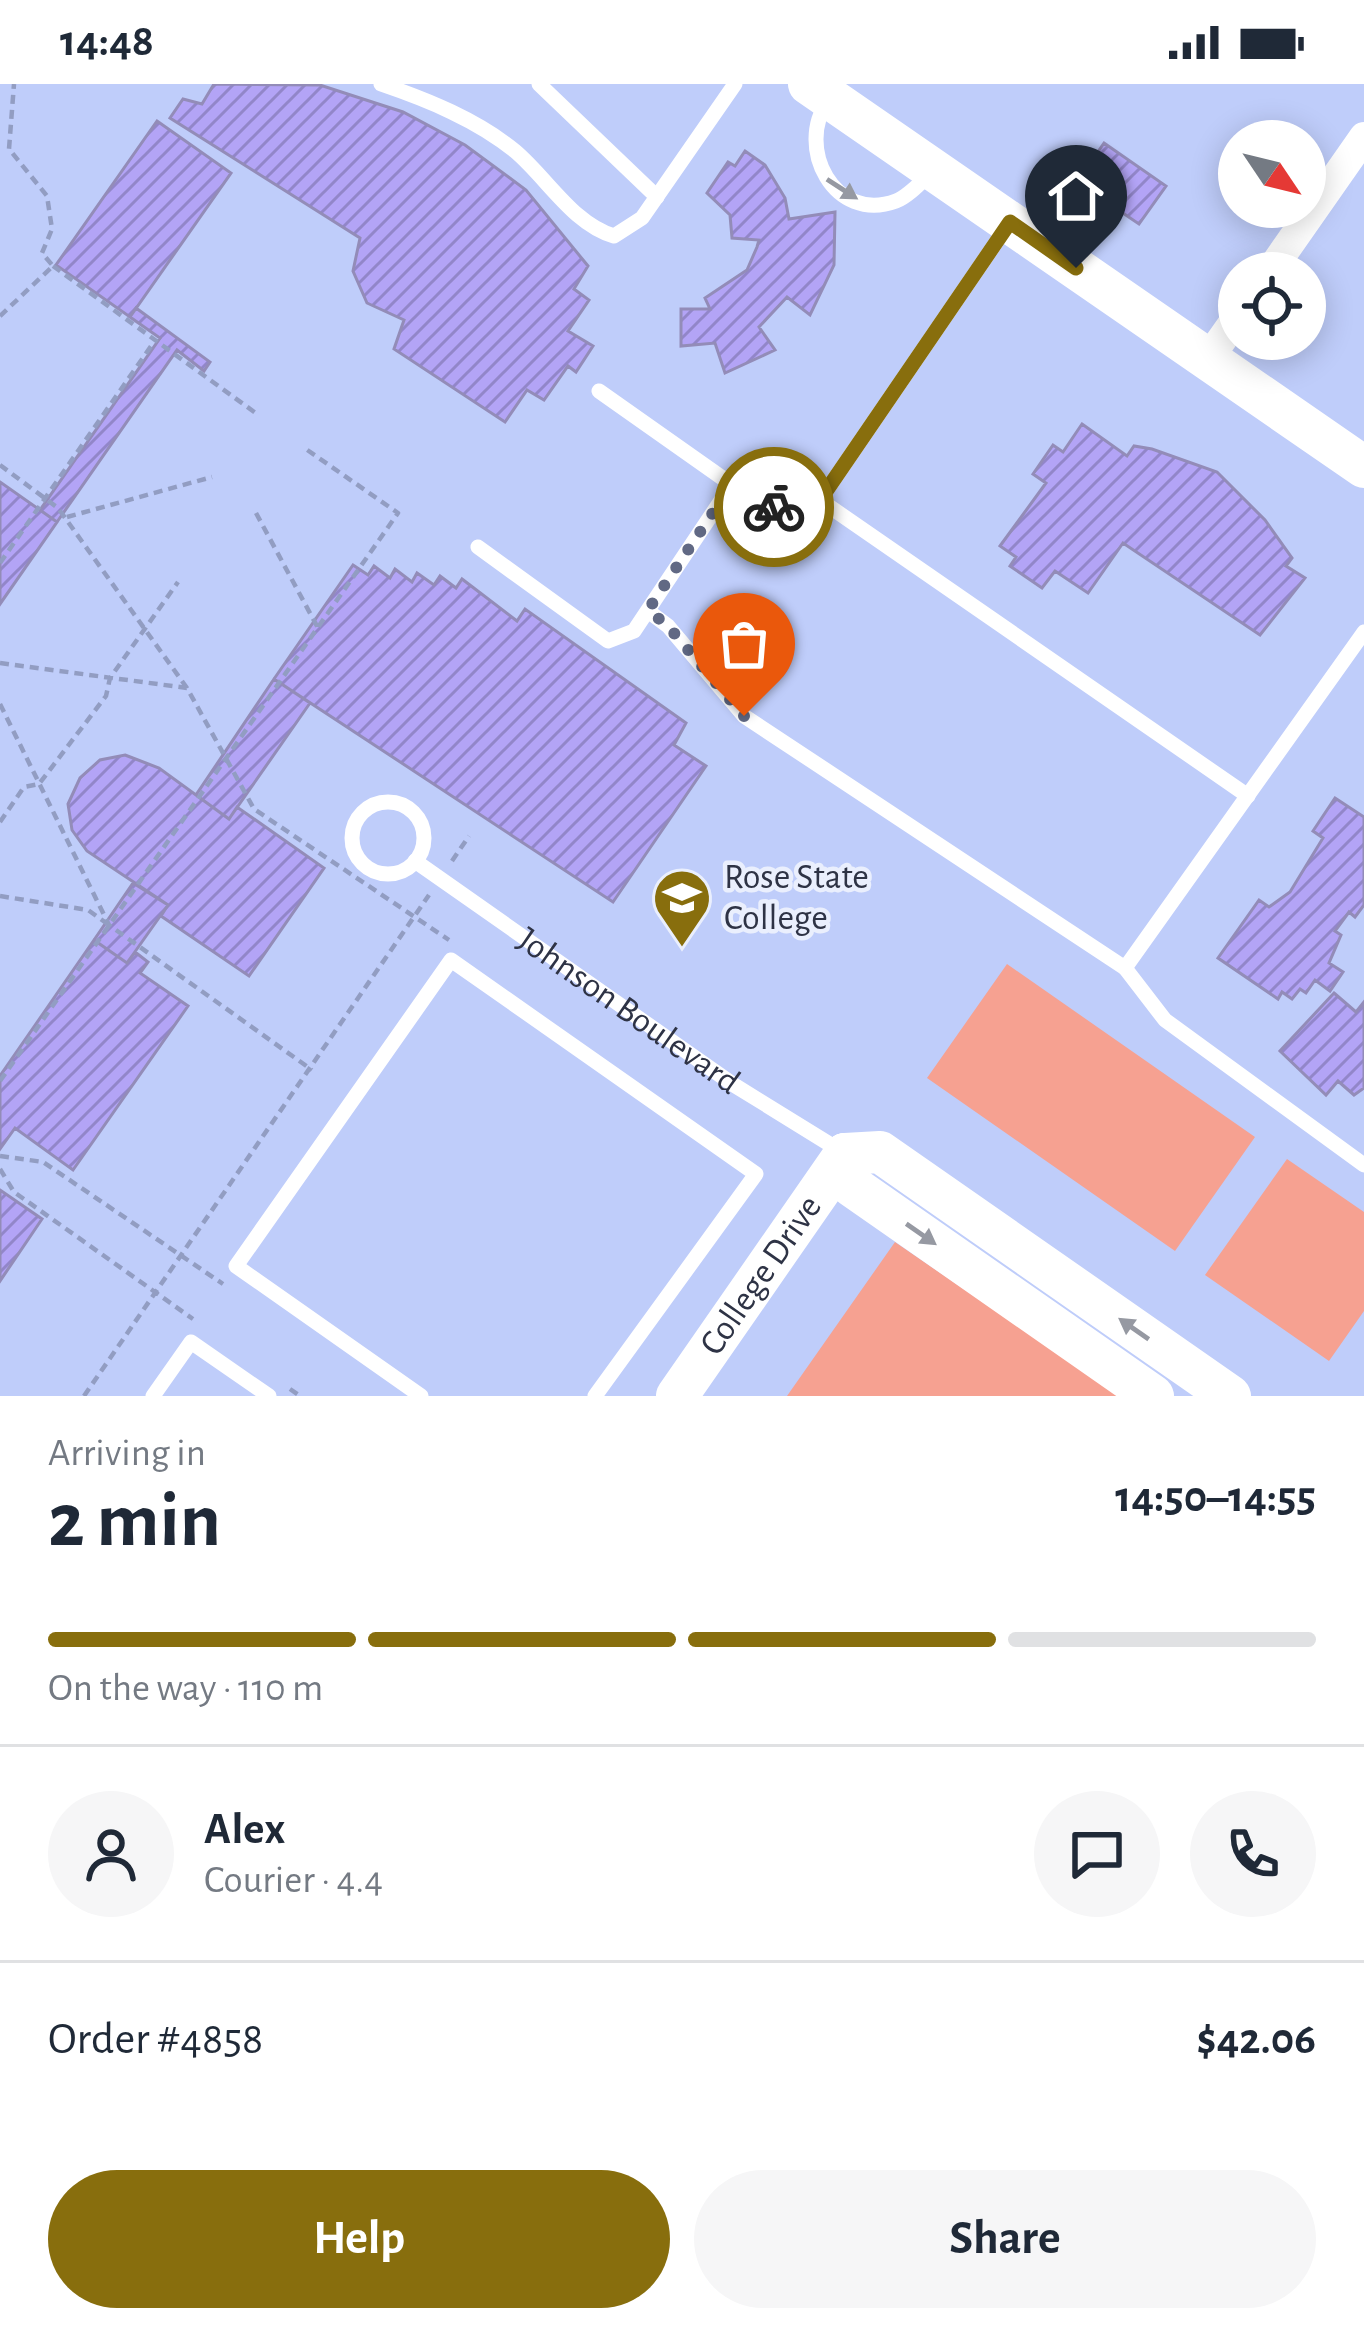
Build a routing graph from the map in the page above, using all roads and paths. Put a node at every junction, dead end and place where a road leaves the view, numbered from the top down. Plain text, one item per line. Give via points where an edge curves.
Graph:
1 (14, 84) edge
2 (381, 84) edge
3 (539, 84) edge
4 (735, 84) edge
5 (819, 91) edge
6 (1364, 137) edge
7 (9, 149) junction
8 (0, 153) edge
9 (934, 170) junction
10 (656, 196) junction
11 (1010, 222) junction
12 (1284, 252) edge
13 (53, 266) junction
14 (0, 316) edge
15 (156, 339) junction
16 (1218, 345) edge
17 (1208, 359) junction
18 (599, 391) dead end
19 (257, 414) dead end
20 (303, 447) dead end
21 (0, 465) edge
22 (1364, 467) edge
23 (212, 477) dead end
24 (732, 484) junction
25 (46, 499) junction
26 (820, 500) junction
27 (256, 513) dead end
28 (65, 518) junction
29 (478, 547) dead end
30 (0, 563) edge
31 (178, 582) dead end
32 (648, 610) junction
33 (317, 628) junction
34 (145, 629) junction
35 (1364, 632) edge
36 (0, 663) edge
37 (110, 678) junction
38 (187, 688) junction
39 (0, 704) edge
40 (224, 762) junction
41 (39, 784) junction
42 (1248, 796) junction
43 (0, 822) edge
44 (469, 836) dead end
45 (415, 861) junction
46 (440, 879) junction
47 (0, 896) edge
48 (109, 925) junction
49 (1125, 968) junction
50 (312, 1070) junction
51 (0, 1081) edge
52 (844, 1154) junction
53 (0, 1156) edge
54 (1364, 1165) edge
55 (0, 1169) edge
56 (182, 1256) junction
57 (156, 1293) junction
58 (237, 1294) dead end
59 (210, 1332) dead end
60 (282, 1383) dead end
61 (84, 1396) edge
62 (154, 1396) edge
63 (269, 1396) edge
64 (301, 1396) edge
65 (421, 1396) edge
66 (595, 1396) edge
67 (676, 1396) edge
68 (1153, 1396) edge
69 (1230, 1396) edge

1 - 7 path
2 - 10 lane via 443,108 514,151 598,231 629,230
3 - 10 lane
4 - 10 lane
5 - 9 street
5 -> 9 lane via 815,159 844,194 897,201
6 - 12 street
7 - 8 path
7 - 13 path via 47,196 52,229 42,253
9 - 11 street
11 - 17 street
11 - 26 lane
13 - 14 path
13 - 15 path
15 - 19 path
15 - 25 path
16 - 17 street
17 - 22 street
18 - 24 lane
20 - 33 path via 398,513
21 - 25 path
23 - 28 path
24 - 26 lane via 774,507
24 - 32 lane
25 - 28 path
25 - 30 path
26 - 42 lane
27 - 33 path
28 - 34 path
29 - 32 lane via 608,641 634,631
31 - 34 path
32 - 49 lane via 744,716
33 - 40 path
34 - 37 path
34 - 38 path
35 - 42 lane
36 - 37 path
37 - 38 path
37 - 41 path via 106,696
38 - 40 path
39 - 41 path
40 - 48 path
41 - 43 path via 24,787
41 - 48 path
42 - 49 lane
44 - 46 path
45 - 45 lane via 382,873 361,862 352,839 359,816 378,803 410,809 424,840
45 - 46 lane, Johnson Boulevard
46 - 50 path
46 - 52 lane, Johnson Boulevard
47 - 48 path via 88,910
48 - 50 path
48 - 51 path
49 - 54 lane via 1165,1019
50 - 56 path
52 - 67 street, College Drive
52 -> 68 street, Johnson Boulevard via 852,1186
69 -> 52 street, Johnson Boulevard via 880,1152
53 - 56 path via 43,1162
55 - 57 path via 14,1192
56 - 57 path
56 - 58 path
57 - 59 path
57 - 61 path
60 - 64 path
62 - 63 lane via 191,1342
65 - 66 lane via 236,1266 451,960 756,1174

